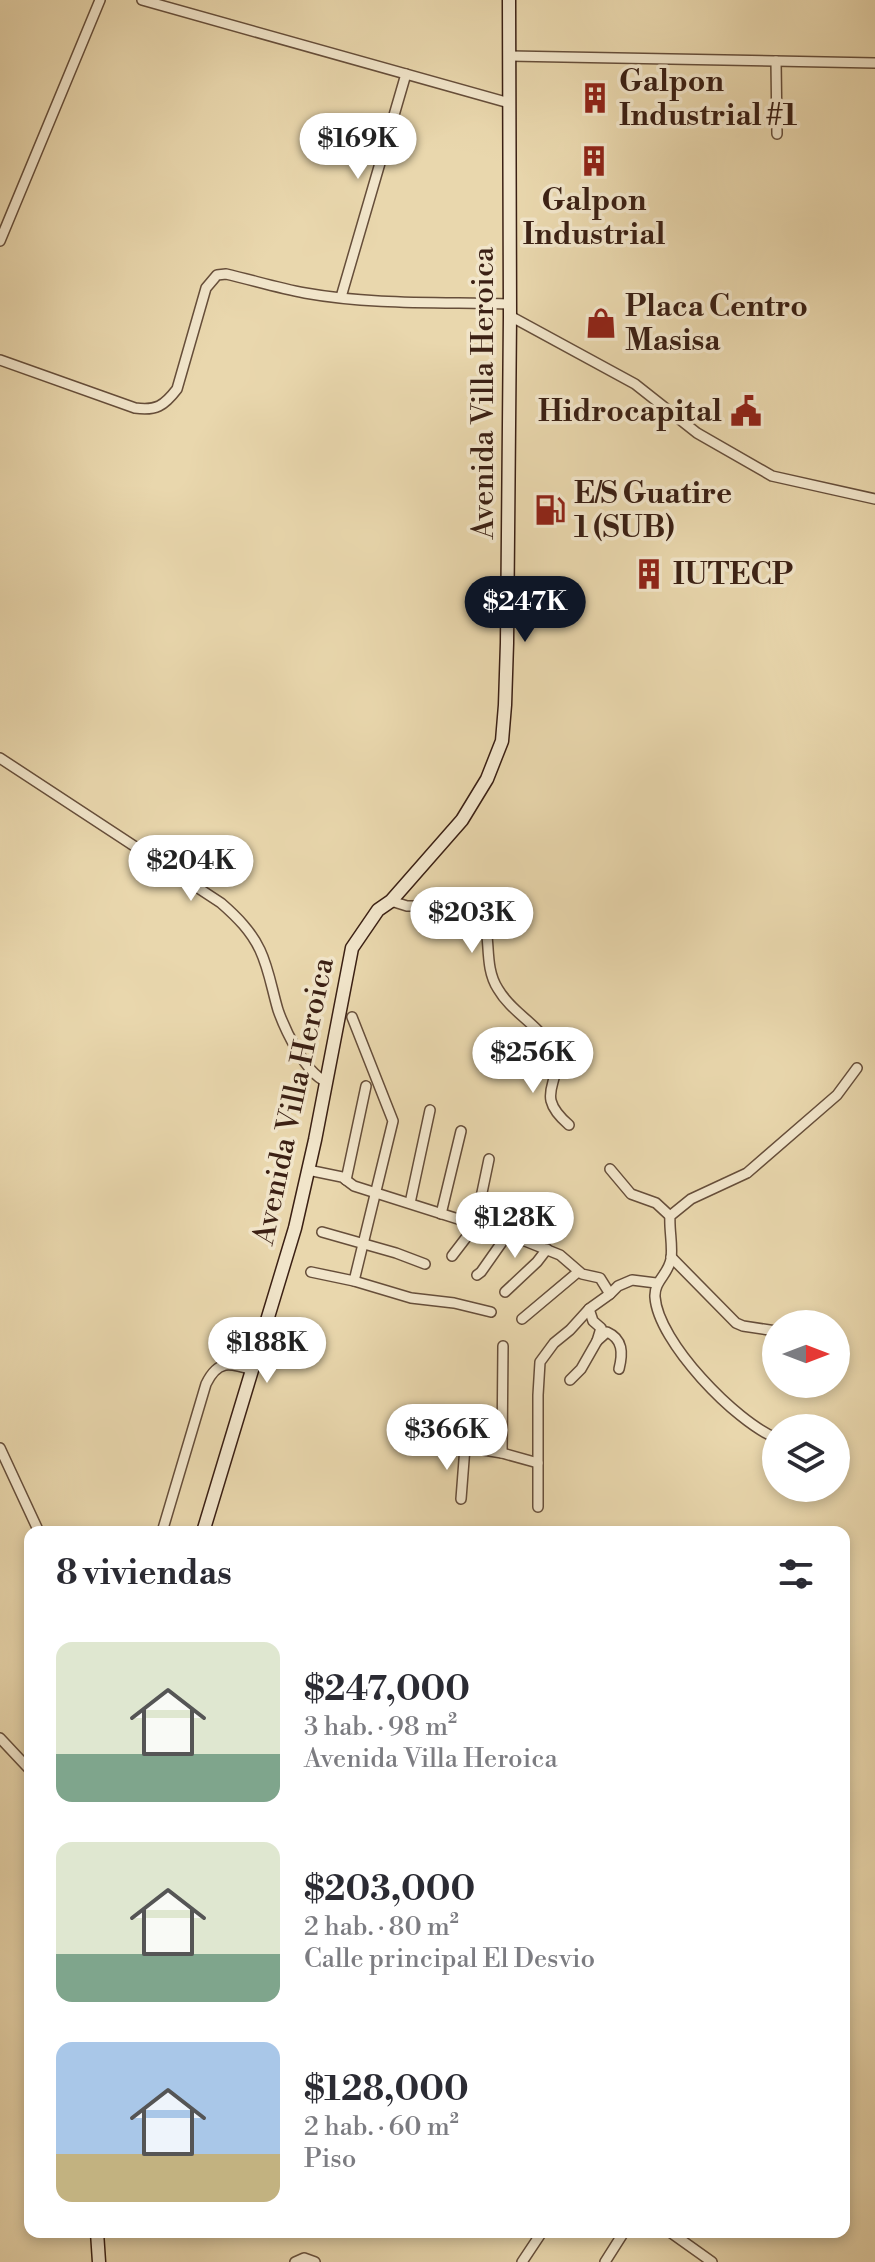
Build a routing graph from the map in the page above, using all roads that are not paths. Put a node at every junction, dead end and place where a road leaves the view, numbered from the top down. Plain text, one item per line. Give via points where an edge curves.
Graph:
1 (100, 0) edge
2 (142, 0) edge
3 (509, 0) edge
4 (510, 56) junction
5 (776, 61) junction
6 (875, 63) edge
7 (406, 74) junction
8 (509, 103) junction
9 (777, 134) dead end
10 (0, 241) edge
11 (341, 297) junction
12 (510, 310) junction
13 (0, 360) edge
14 (875, 499) edge
15 (0, 758) edge
16 (391, 901) junction
17 (352, 1017) dead end
18 (857, 1068) dead end
19 (325, 1081) junction
20 (366, 1086) dead end
21 (430, 1110) dead end
22 (569, 1125) dead end
23 (461, 1131) dead end
24 (489, 1159) dead end
25 (610, 1169) dead end
26 (308, 1170) junction
27 (346, 1180) junction
28 (376, 1192) junction
29 (410, 1203) junction
30 (531, 1208) dead end
31 (441, 1214) junction
32 (670, 1216) junction
33 (475, 1226) junction
34 (322, 1232) dead end
35 (511, 1236) junction
36 (363, 1243) junction
37 (547, 1249) junction
38 (452, 1256) dead end
39 (671, 1257) junction
40 (425, 1264) dead end
41 (311, 1272) dead end
42 (578, 1272) junction
43 (477, 1275) dead end
44 (354, 1281) junction
45 (656, 1283) junction
46 (505, 1292) dead end
47 (610, 1294) junction
48 (589, 1309) junction
49 (491, 1312) dead end
50 (522, 1319) dead end
51 (762, 1329) edge
52 (597, 1341) junction
53 (503, 1346) dead end
54 (619, 1369) dead end
55 (253, 1370) junction
56 (570, 1380) dead end
57 (762, 1431) edge
58 (0, 1448) edge
59 (502, 1453) junction
60 (538, 1463) junction
61 (461, 1499) dead end
62 (538, 1507) dead end
63 (36, 1526) edge
64 (164, 1526) edge
65 (205, 1526) edge
66 (0, 1738) edge
67 (24, 1764) edge
68 (97, 2238) edge
69 (538, 2238) edge
70 (620, 2238) edge
71 (678, 2238) edge
72 (99, 2262) edge
73 (295, 2262) edge
74 (315, 2262) edge
75 (522, 2262) edge
76 (605, 2262) edge
77 (712, 2262) edge

1 - 10 street
2 - 7 street
3 - 4 main road, Avenida Villa Heroica
4 - 5 street
4 - 8 main road, Avenida Villa Heroica
5 - 6 street
5 - 9 street
7 - 8 street
7 - 11 street
8 - 12 main road, Avenida Villa Heroica
11 - 12 street
11 - 13 street via 217,275 206,288 177,389 150,410
12 - 14 street via 635,384 697,433 772,476
12 - 16 main road, Avenida Villa Heroica via 502,741 462,820
15 - 19 street via 221,903 245,925 261,951 294,1042 310,1069
16 - 19 main road, Avenida Villa Heroica via 378,910 352,948
16 - 22 street via 482,911 496,987 546,1039 556,1063 550,1100
17 - 28 street via 393,1121
18 - 32 street via 837,1095 747,1173 691,1199
19 - 26 main road, Avenida Villa Heroica
20 - 27 street
21 - 29 street
23 - 31 street
24 - 33 street
25 - 32 street via 631,1194 656,1203
26 - 27 street
26 - 55 main road, Avenida Villa Heroica
27 - 28 street
28 - 29 street
28 - 36 street
29 - 31 street
30 - 35 street
31 - 33 street
32 - 39 street
33 - 35 street
33 - 38 street
34 - 36 street
35 - 37 street
35 - 43 street
36 - 40 street
36 - 44 street
37 - 42 street
37 - 46 street
39 - 45 street
39 - 51 street via 736,1323
41 - 44 street
42 - 47 street via 600,1278
42 - 50 street
44 - 49 street via 411,1298
45 - 47 street via 632,1280
45 - 57 street via 659,1317 680,1354
47 - 48 street
48 - 52 street via 601,1328
48 - 60 street via 540,1362
52 - 54 street via 607,1332 619,1341
52 - 56 street
53 - 59 street
55 - 64 street via 233,1364 212,1372
55 - 65 main road, Avenida Villa Heroica
58 - 63 street
59 - 60 street
59 - 61 street via 465,1447
60 - 62 street
66 - 67 street
68 - 72 main road
69 - 75 street
70 - 76 street
71 - 77 street
73 - 74 street

